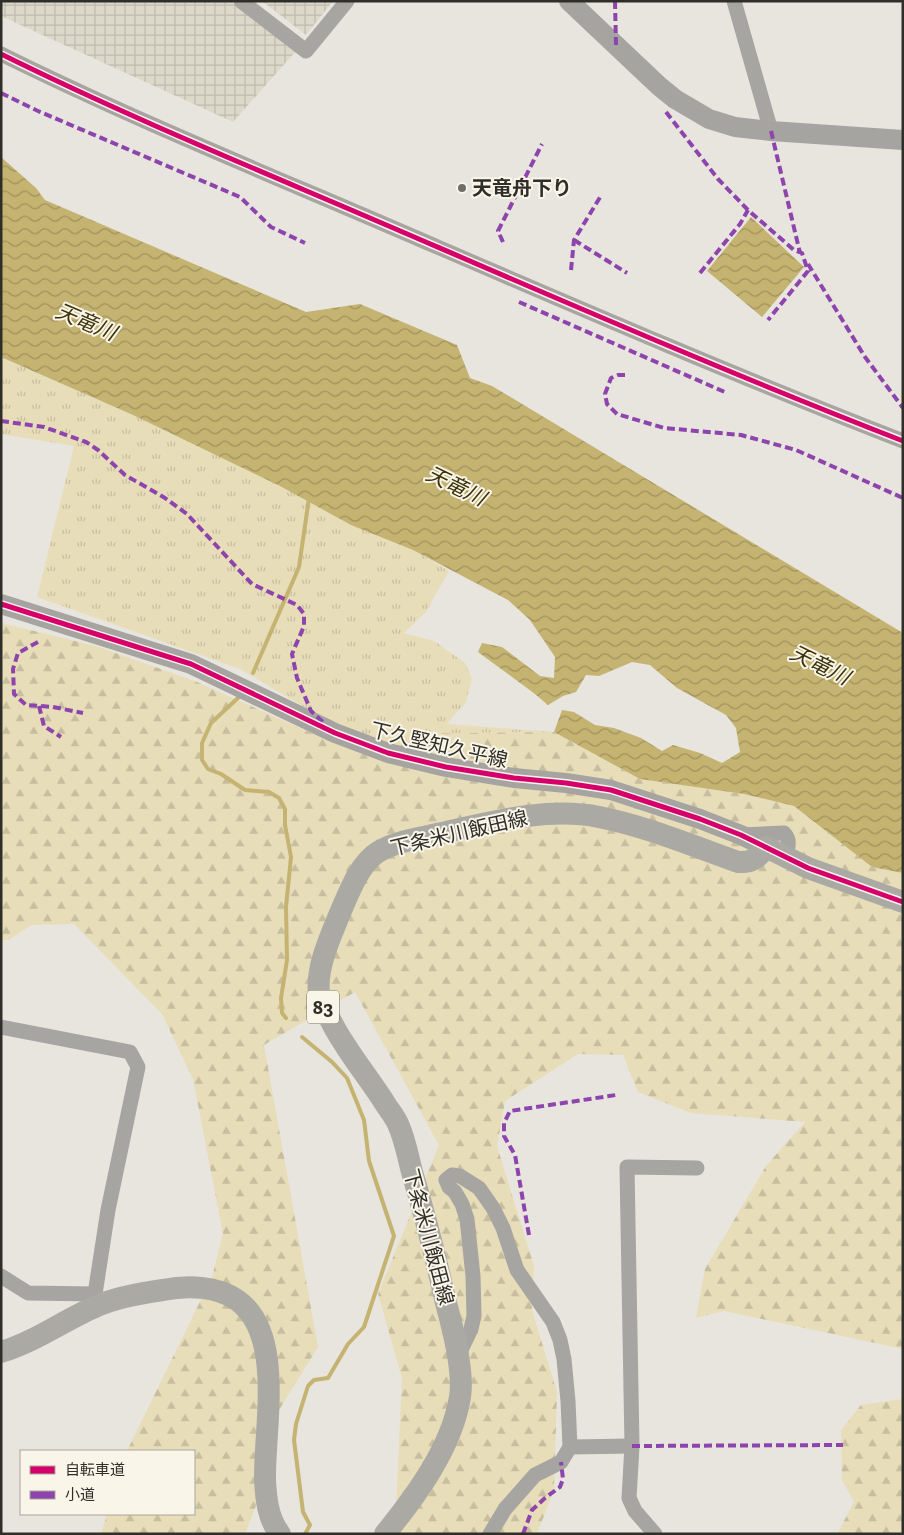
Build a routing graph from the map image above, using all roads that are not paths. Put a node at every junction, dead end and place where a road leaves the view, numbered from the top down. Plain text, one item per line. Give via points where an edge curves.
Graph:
1 (241, 1) edge
2 (347, 1) edge
3 (569, 1) edge
4 (734, 1) edge
5 (1, 54) edge
6 (771, 131) junction
7 (903, 140) edge
8 (903, 441) edge
9 (1, 604) edge
10 (775, 852) junction
11 (903, 902) edge
12 (1, 1027) edge
13 (697, 1168) dead end
14 (1, 1276) edge
15 (97, 1300) junction
16 (1, 1352) edge
17 (458, 1358) junction
18 (632, 1446) junction
19 (570, 1447) junction
20 (280, 1534) edge
21 (385, 1534) edge
22 (490, 1534) edge
23 (656, 1534) edge

1 - 2 street via 306,51
3 - 6 main road via 675,99 709,119 735,127
4 - 6 street
5 - 8 street via 202,146 528,286
6 - 7 main road
9 - 10 main road, 下久堅知久平線 via 191,664 336,733 388,753 446,767 611,790 741,834
10 - 11 main road via 808,868
10 - 17 main road, 下条米川飯田線 / 83 via 752,862 738,862 625,823 586,814 550,814 482,824 394,844 364,866 332,932 320,972 319,993 341,1039 398,1124 427,1220
12 - 15 street via 130,1052 138,1067 108,1210
13 - 18 street via 627,1167
14 - 15 street via 28,1293
15 - 16 main road
15 - 20 main road via 186,1287 212,1289 230,1295 245,1306 263,1334 267,1350 266,1490 268,1508
17 - 19 street via 474,1316 473,1276 467,1219 446,1180 452,1175 460,1176 479,1188 493,1208 517,1270 553,1322 564,1360
17 - 21 main road, 下条米川飯田線 / 83 via 461,1390 444,1447
18 - 19 street
18 - 23 street via 629,1498 635,1512
19 - 22 street via 561,1462 535,1475 505,1509

